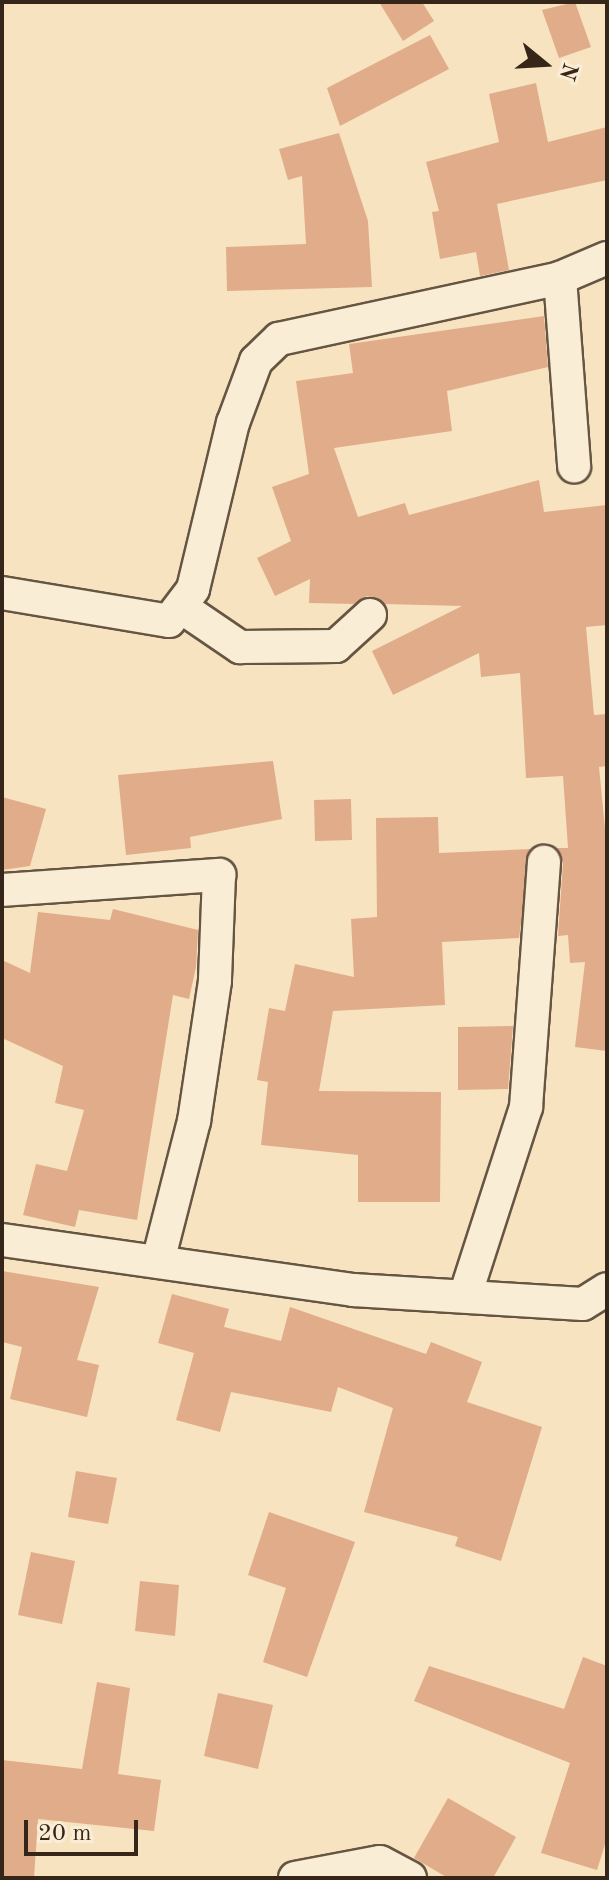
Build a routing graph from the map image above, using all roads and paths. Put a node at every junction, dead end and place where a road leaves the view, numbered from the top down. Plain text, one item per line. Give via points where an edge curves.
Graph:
1 (607, 258) edge
2 (560, 278) junction
3 (574, 466) dead end
4 (2, 593) edge
5 (184, 609) junction
6 (370, 615) dead end
7 (544, 862) dead end
8 (2, 890) edge
9 (2, 1240) edge
10 (158, 1261) junction
11 (607, 1289) edge
12 (465, 1296) junction
13 (295, 1878) edge
14 (410, 1878) edge

1 - 2 street
2 - 3 street
2 - 5 street via 279,339 256,361 233,423
4 - 5 street via 169,621
5 - 6 street via 240,647 336,646
7 - 12 street via 526,1107
8 - 10 street via 219,875 215,981 194,1121
9 - 10 street
10 - 12 street via 353,1290
11 - 12 street via 583,1304
13 - 14 street via 380,1862

